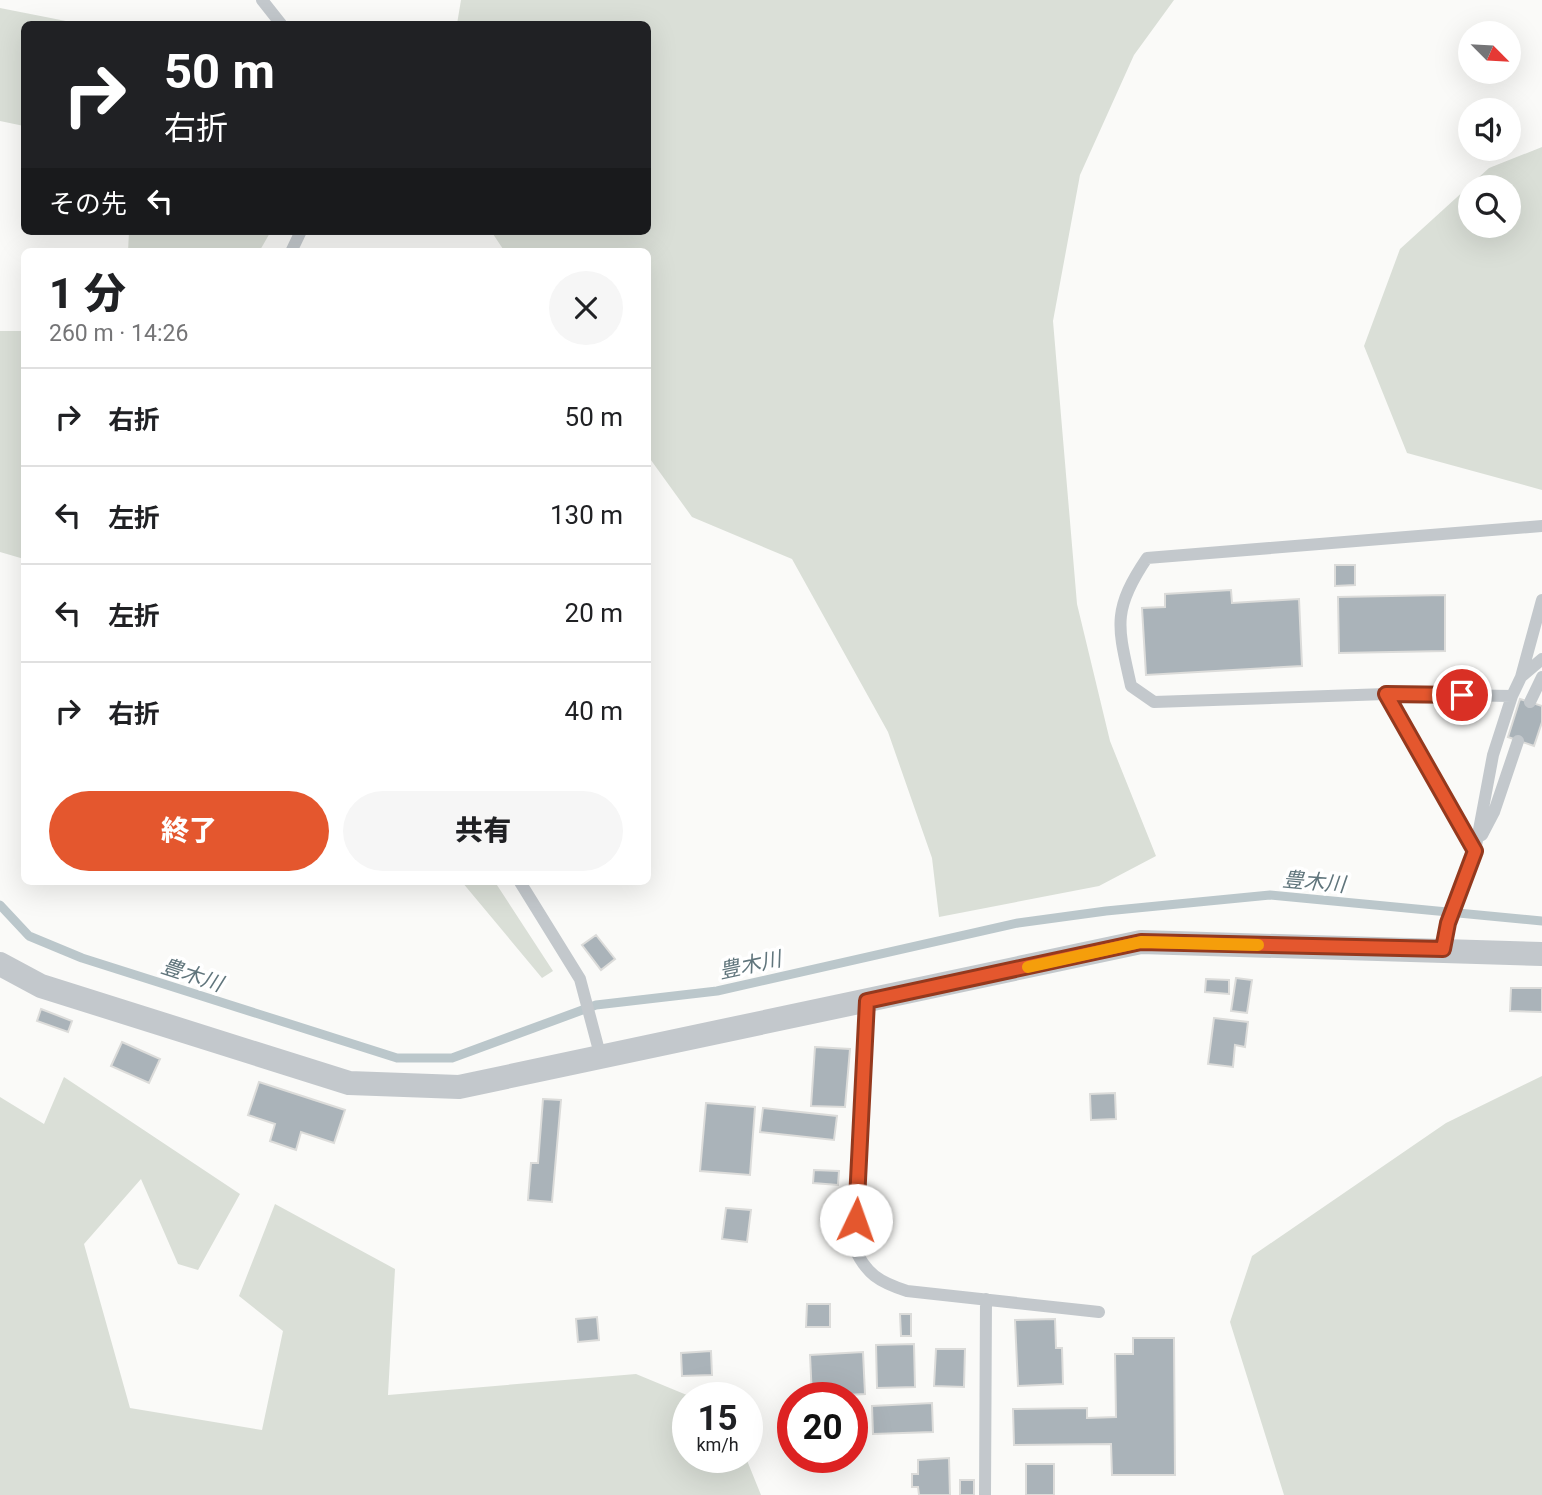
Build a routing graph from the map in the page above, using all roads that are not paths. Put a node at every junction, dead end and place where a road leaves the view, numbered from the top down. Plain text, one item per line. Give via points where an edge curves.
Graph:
1 (262, 0) edge
2 (279, 21) edge
3 (1542, 526) edge
4 (1542, 600) edge
5 (1542, 659) edge
6 (1521, 677) junction
7 (1542, 677) edge
8 (1386, 694) junction
9 (1512, 696) junction
10 (1530, 702) dead end
11 (1518, 741) dead end
12 (1475, 851) junction
13 (522, 885) edge
14 (1443, 949) junction
15 (1542, 954) edge
16 (0, 964) edge
17 (867, 1001) junction
18 (601, 1058) junction
19 (986, 1299) junction
20 (1099, 1312) dead end
21 (985, 1495) edge

1 - 2 lane
3 - 8 lane via 1147,558 1128,586 1118,628 1131,686 1154,702
4 - 6 lane
5 - 6 lane
6 - 9 lane
7 - 10 lane
8 - 9 lane
8 - 12 lane
9 - 12 lane via 1493,755
11 - 12 lane
12 - 14 lane
13 - 18 lane via 580,979
14 - 15 street
14 - 17 street via 1141,942
16 - 18 street via 41,986 349,1083 459,1087
17 - 18 street
17 - 19 lane via 854,1247 863,1266 879,1282 906,1291
19 - 20 lane
19 - 21 lane

